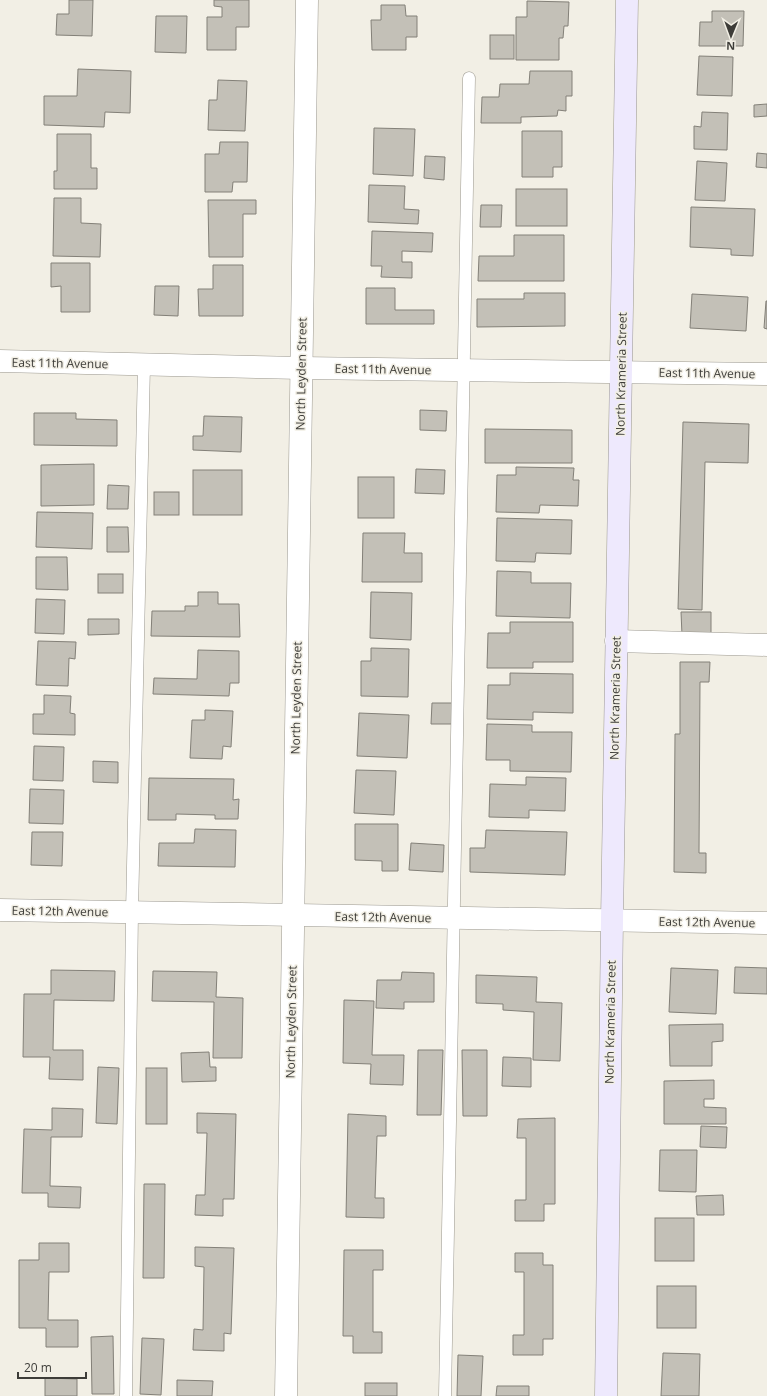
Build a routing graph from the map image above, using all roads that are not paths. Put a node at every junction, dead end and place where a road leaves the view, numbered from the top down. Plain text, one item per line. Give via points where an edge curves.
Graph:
1 (308, 0) edge
2 (627, 0) edge
3 (469, 78) dead end
4 (0, 361) edge
5 (144, 365) junction
6 (301, 368) junction
7 (464, 370) junction
8 (621, 372) junction
9 (767, 374) edge
10 (616, 641) junction
11 (767, 645) edge
12 (0, 910) edge
13 (132, 912) junction
14 (293, 915) junction
15 (453, 918) junction
16 (612, 920) junction
17 (767, 923) edge
18 (126, 1396) edge
19 (286, 1396) edge
20 (445, 1396) edge
21 (606, 1396) edge

1 - 6 street, North Leyden Street
2 - 8 street, North Krameria Street
3 - 7 lane
4 - 5 street, East 11th Avenue
5 - 6 street, East 11th Avenue
5 - 13 lane
6 - 7 street, East 11th Avenue
6 - 14 street, North Leyden Street
7 - 8 street, East 11th Avenue
7 - 15 lane
8 - 9 street, East 11th Avenue
8 - 10 street, North Krameria Street
10 - 11 street
10 - 16 street, North Krameria Street
12 - 13 street, East 12th Avenue
13 - 14 street, East 12th Avenue
13 - 18 lane
14 - 15 street, East 12th Avenue
14 - 19 street, North Leyden Street
15 - 16 street, East 12th Avenue
15 - 20 lane
16 - 17 street, East 12th Avenue
16 - 21 street, North Krameria Street

